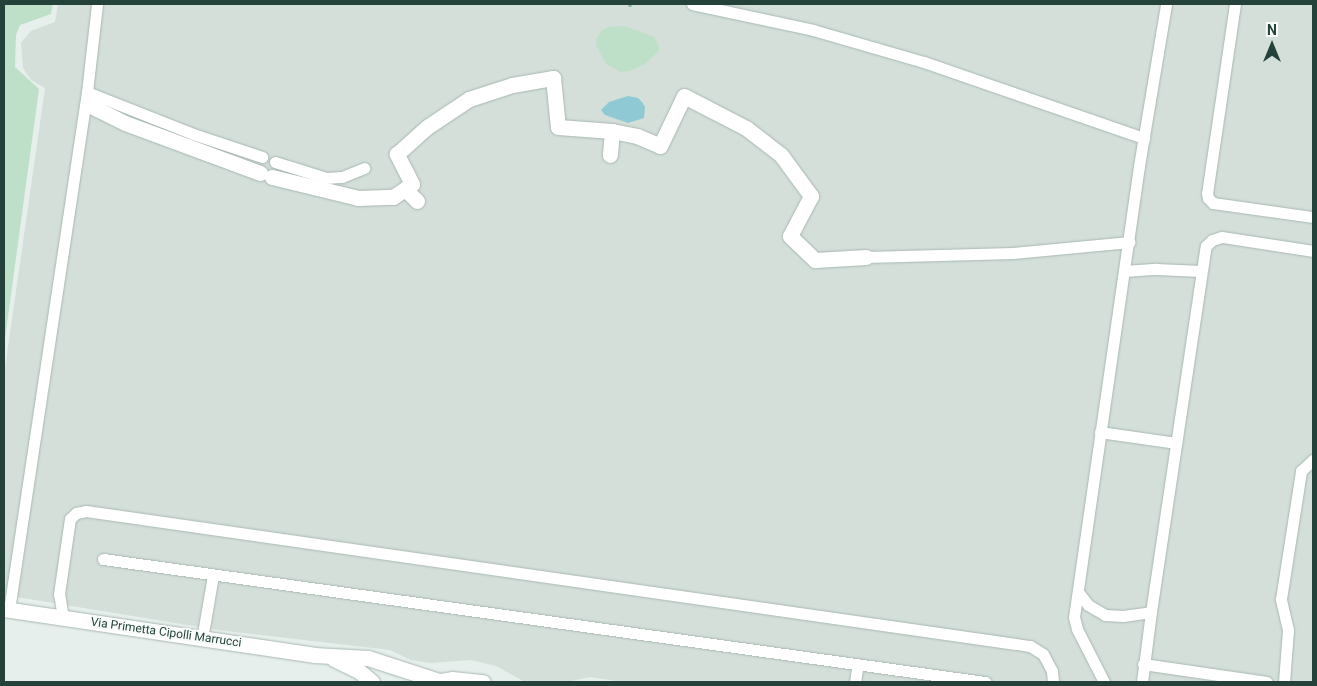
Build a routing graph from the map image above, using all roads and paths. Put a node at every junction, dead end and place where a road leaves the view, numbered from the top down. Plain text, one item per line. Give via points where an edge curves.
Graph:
1 (97, 4) edge
2 (692, 4) edge
3 (1166, 4) edge
4 (1235, 4) edge
5 (88, 98) junction
6 (612, 131) junction
7 (1144, 138) junction
8 (610, 155) dead end
9 (262, 158) dead end
10 (364, 168) dead end
11 (269, 171) junction
12 (404, 189) junction
13 (417, 201) dead end
14 (1313, 217) edge
15 (1130, 242) junction
16 (1313, 251) edge
17 (866, 257) joint
18 (1124, 271) junction
19 (1201, 271) junction
20 (1100, 432) junction
21 (1176, 443) junction
22 (1313, 460) edge
23 (103, 559) dead end
24 (213, 575) junction
25 (1078, 592) junction
26 (7, 610) edge
27 (1151, 612) junction
28 (63, 618) junction
29 (202, 639) junction
30 (328, 656) junction
31 (858, 664) junction
32 (1143, 664) junction
33 (372, 682) edge
34 (436, 682) edge
35 (483, 682) edge
36 (855, 682) edge
37 (985, 682) edge
38 (1053, 682) edge
39 (1104, 682) edge
40 (1142, 682) edge
41 (1267, 682) edge
42 (1284, 682) edge

1 - 5 lane
2 - 7 lane via 813,30 924,62
3 - 7 lane
4 - 14 lane via 1208,198 1213,203
5 - 9 lane
5 - 11 street via 125,123
5 - 26 lane
6 - 8 street
6 - 12 street via 558,127 553,78 512,85 470,99 427,126 397,154 412,184
6 - 17 street via 637,136 660,146 684,96 746,128 781,156 811,196 785,239 815,260
7 - 15 lane
10 - 11 lane via 342,177 326,178
11 - 12 street via 358,198 393,197
12 - 13 street
15 - 17 lane via 1013,253
15 - 18 lane
16 - 19 lane via 1219,236 1206,246
18 - 19 lane
18 - 20 lane
19 - 21 lane
20 - 21 lane
20 - 25 lane
21 - 27 lane
22 - 42 lane via 1301,471 1281,600 1288,630
23 - 24 lane
24 - 29 lane
24 - 31 lane
25 - 27 lane via 1088,605 1105,615
25 - 39 lane via 1074,617 1076,629
26 - 28 street, Via Primetta Cipolli Marrucci
27 - 32 lane
28 - 29 street, Via Primetta Cipolli Marrucci
28 - 38 lane via 59,594 70,519 76,512 86,511 1030,646 1043,654 1052,671
29 - 30 street, Via Primetta Cipolli Marrucci
30 - 33 street, Via Primetta Cipolli Marrucci
30 - 34 street, Via Primetta Cipolli Marrucci via 368,658
31 - 36 lane
31 - 37 lane
32 - 40 lane
32 - 41 lane
34 - 35 street via 466,679

